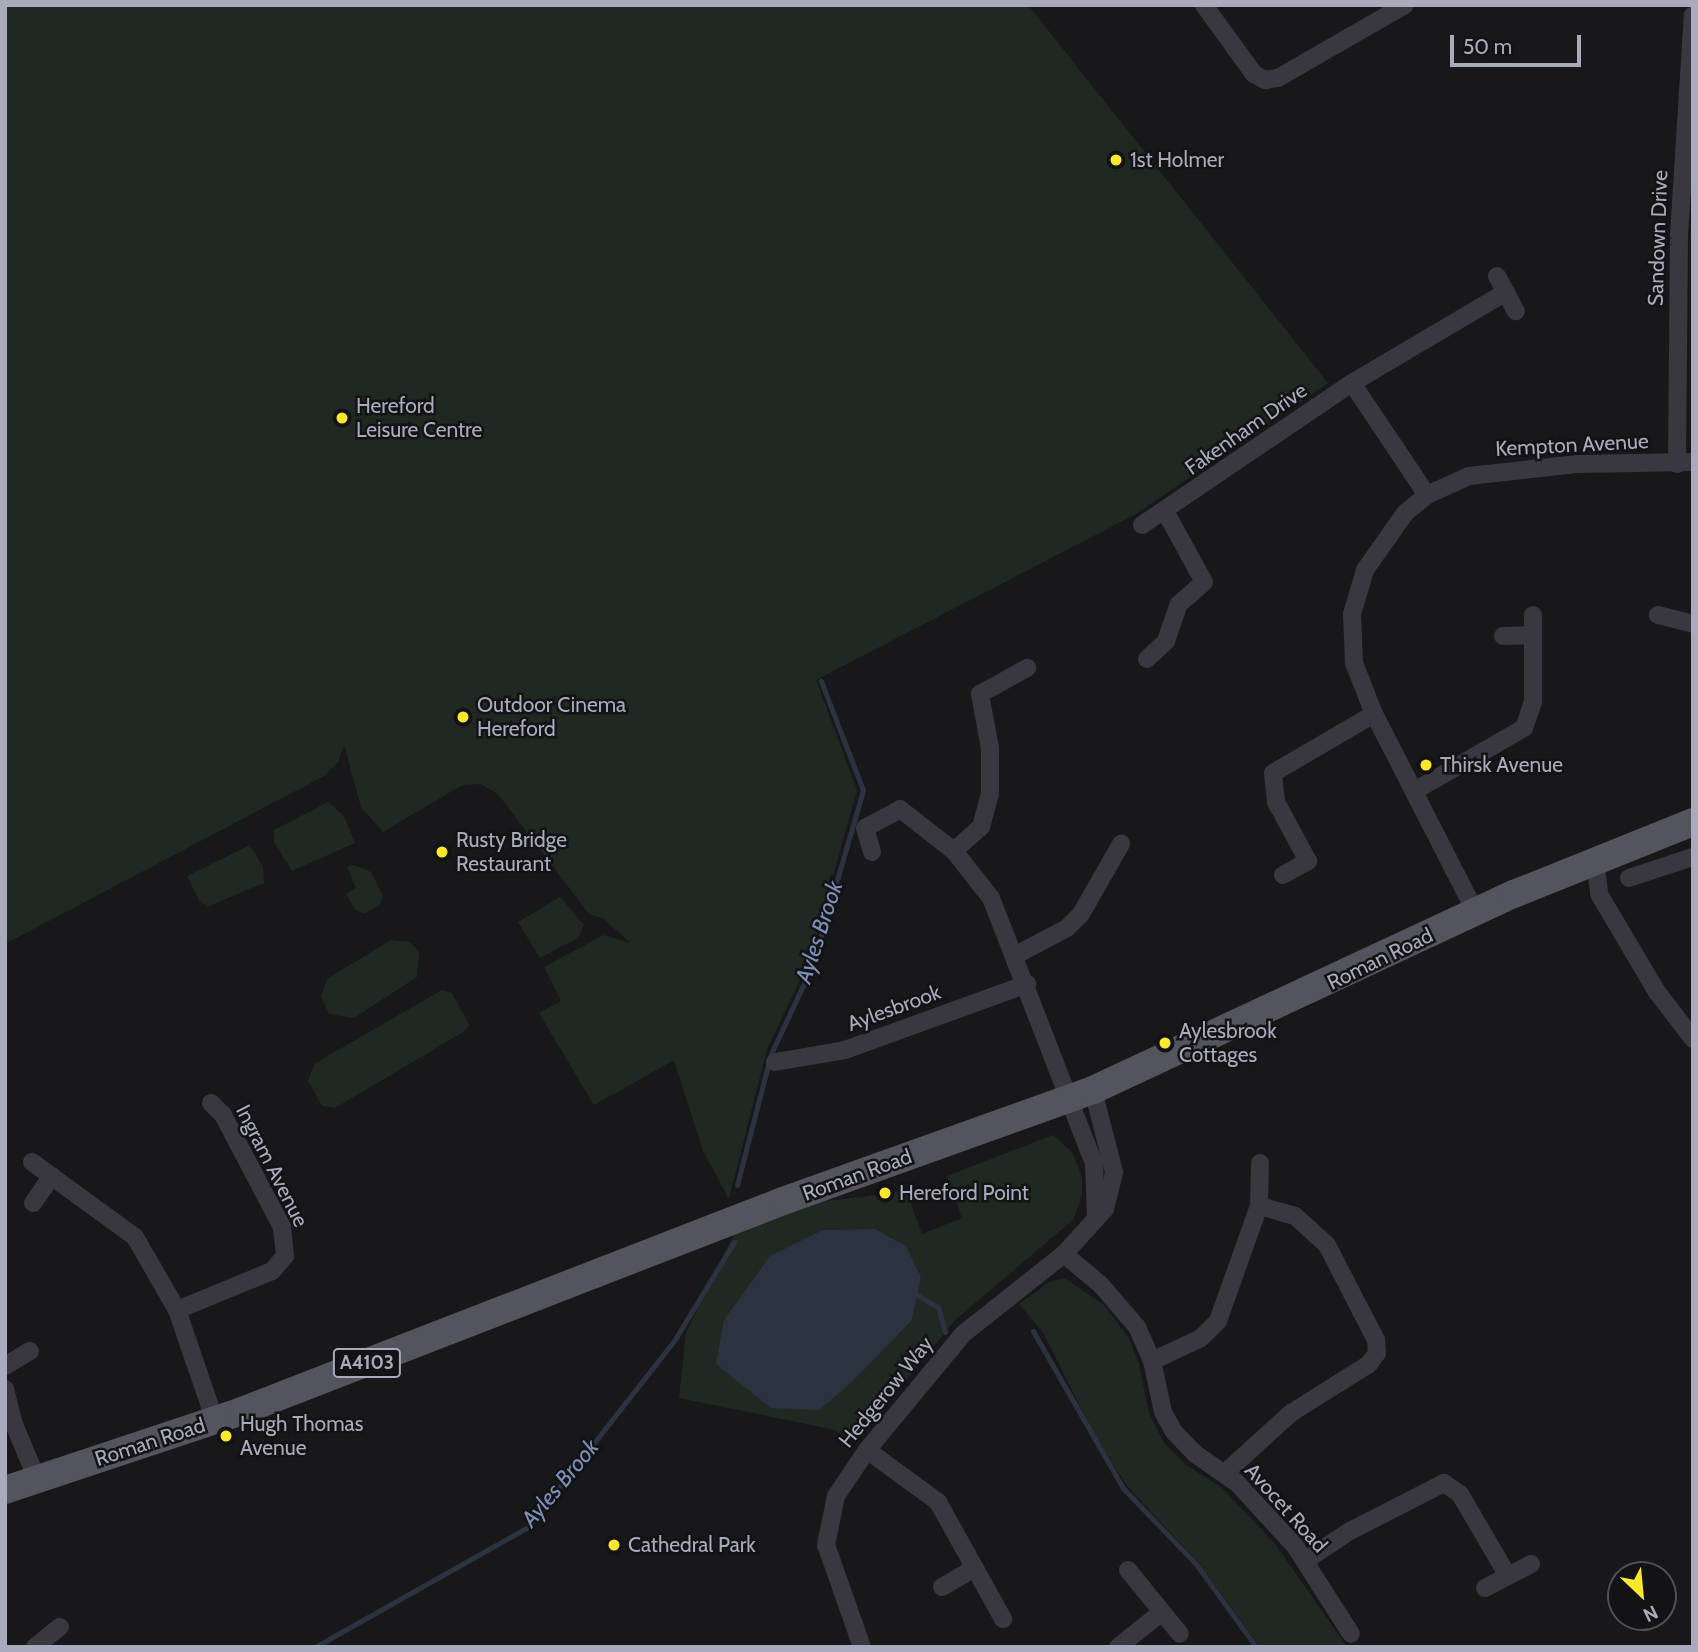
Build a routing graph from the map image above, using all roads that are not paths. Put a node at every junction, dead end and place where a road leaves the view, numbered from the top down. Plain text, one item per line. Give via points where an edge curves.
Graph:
1 (1204, 5) edge
2 (1405, 5) edge
3 (1693, 15) edge
4 (1686, 235) edge
5 (1516, 311) dead end
6 (1352, 383) junction
7 (1685, 463) edge
8 (1427, 495) junction
9 (1166, 511) junction
10 (1142, 525) dead end
11 (1533, 615) dead end
12 (1658, 615) dead end
13 (1693, 624) edge
14 (1532, 635) junction
15 (1503, 636) dead end
16 (1147, 660) dead end
17 (1027, 668) dead end
18 (1374, 714) junction
19 (1416, 790) junction
20 (1693, 822) edge
21 (1121, 844) dead end
22 (954, 851) junction
23 (872, 852) dead end
24 (1693, 857) edge
25 (1595, 859) junction
26 (1283, 875) dead end
27 (1629, 877) dead end
28 (1476, 913) junction
29 (1016, 955) junction
30 (1027, 984) junction
31 (1693, 1039) edge
32 (775, 1062) dead end
33 (1093, 1090) junction
34 (1067, 1100) junction
35 (211, 1103) dead end
36 (32, 1161) dead end
37 (1260, 1163) dead end
38 (52, 1176) junction
39 (33, 1203) dead end
40 (1259, 1206) junction
41 (1096, 1218) junction
42 (1064, 1254) junction
43 (177, 1310) junction
44 (30, 1351) dead end
45 (1152, 1361) junction
46 (5, 1366) edge
47 (5, 1389) edge
48 (215, 1420) junction
49 (867, 1450) junction
50 (1225, 1474) junction
51 (37, 1479) junction
52 (5, 1490) edge
53 (1306, 1560) junction
54 (1531, 1564) dead end
55 (975, 1569) junction
56 (1128, 1570) dead end
57 (1508, 1576) junction
58 (942, 1587) dead end
59 (1485, 1588) dead end
60 (1162, 1612) junction
61 (1003, 1619) dead end
62 (60, 1627) dead end
63 (1180, 1634) dead end
64 (1351, 1634) dead end
65 (35, 1647) edge
66 (862, 1647) edge
67 (1118, 1647) edge

1 - 2 street via 1254,74 1265,80 1278,78
3 - 4 street, Sandown Drive
4 - 7 street, Sandown Drive
5 - 6 street, Fakenham Drive via 1502,284
6 - 8 street
6 - 9 street, Fakenham Drive
7 - 8 street, Kempton Avenue via 1497,470 1469,475
8 - 18 street, Kempton Avenue via 1389,531 1356,592 1354,663
9 - 10 street, Fakenham Drive
9 - 16 street via 1204,582 1179,604 1166,641
11 - 14 street
12 - 13 street
14 - 15 street
14 - 19 street via 1533,702 1524,728
17 - 22 street via 980,694 990,748 990,794 981,827
18 - 19 street, Kempton Avenue
18 - 26 street via 1273,773 1276,802 1308,861
19 - 28 street, Kempton Avenue
20 - 25 main road, Roman Road / A4103
21 - 29 street via 1082,914
22 - 23 street via 900,809 865,828
22 - 29 street via 991,898
24 - 27 street
25 - 28 main road, Roman Road / A4103
25 - 31 street via 1599,894 1657,992
28 - 33 main road, Roman Road / A4103
29 - 30 street
30 - 32 street, Aylesbrook via 845,1050
30 - 34 street
33 - 34 main road, Roman Road / A4103
33 - 41 street, Hedgerow Way via 1114,1172 1111,1196
34 - 41 street via 1094,1164
34 - 48 main road, Roman Road / A4103 via 770,1206
35 - 43 street, Ingram Avenue via 223,1115 282,1227 285,1256 272,1271
36 - 38 street
37 - 40 street
38 - 39 street
38 - 43 street via 135,1237
40 - 45 street via 1218,1321 1201,1338
40 - 50 street via 1295,1216 1327,1245 1376,1340 1377,1353 1369,1364 1290,1413
41 - 42 street, Hedgerow Way
42 - 45 street, Avocet Road via 1129,1315
42 - 49 street, Hedgerow Way via 963,1334
43 - 48 street
44 - 46 street
45 - 50 street, Avocet Road via 1167,1420 1194,1453
47 - 51 street via 13,1422
48 - 51 main road, Roman Road / A4103
49 - 55 street via 938,1502
49 - 66 street, Hedgerow Way via 836,1496 826,1537 829,1563
50 - 53 street, Avocet Road
51 - 52 main road, Roman Road / A4103
53 - 57 street via 1361,1524 1444,1483 1460,1494
53 - 64 street, Avocet Road
54 - 57 street
55 - 58 street
55 - 61 street
56 - 60 street
57 - 59 street
60 - 63 street
60 - 67 street
62 - 65 street

